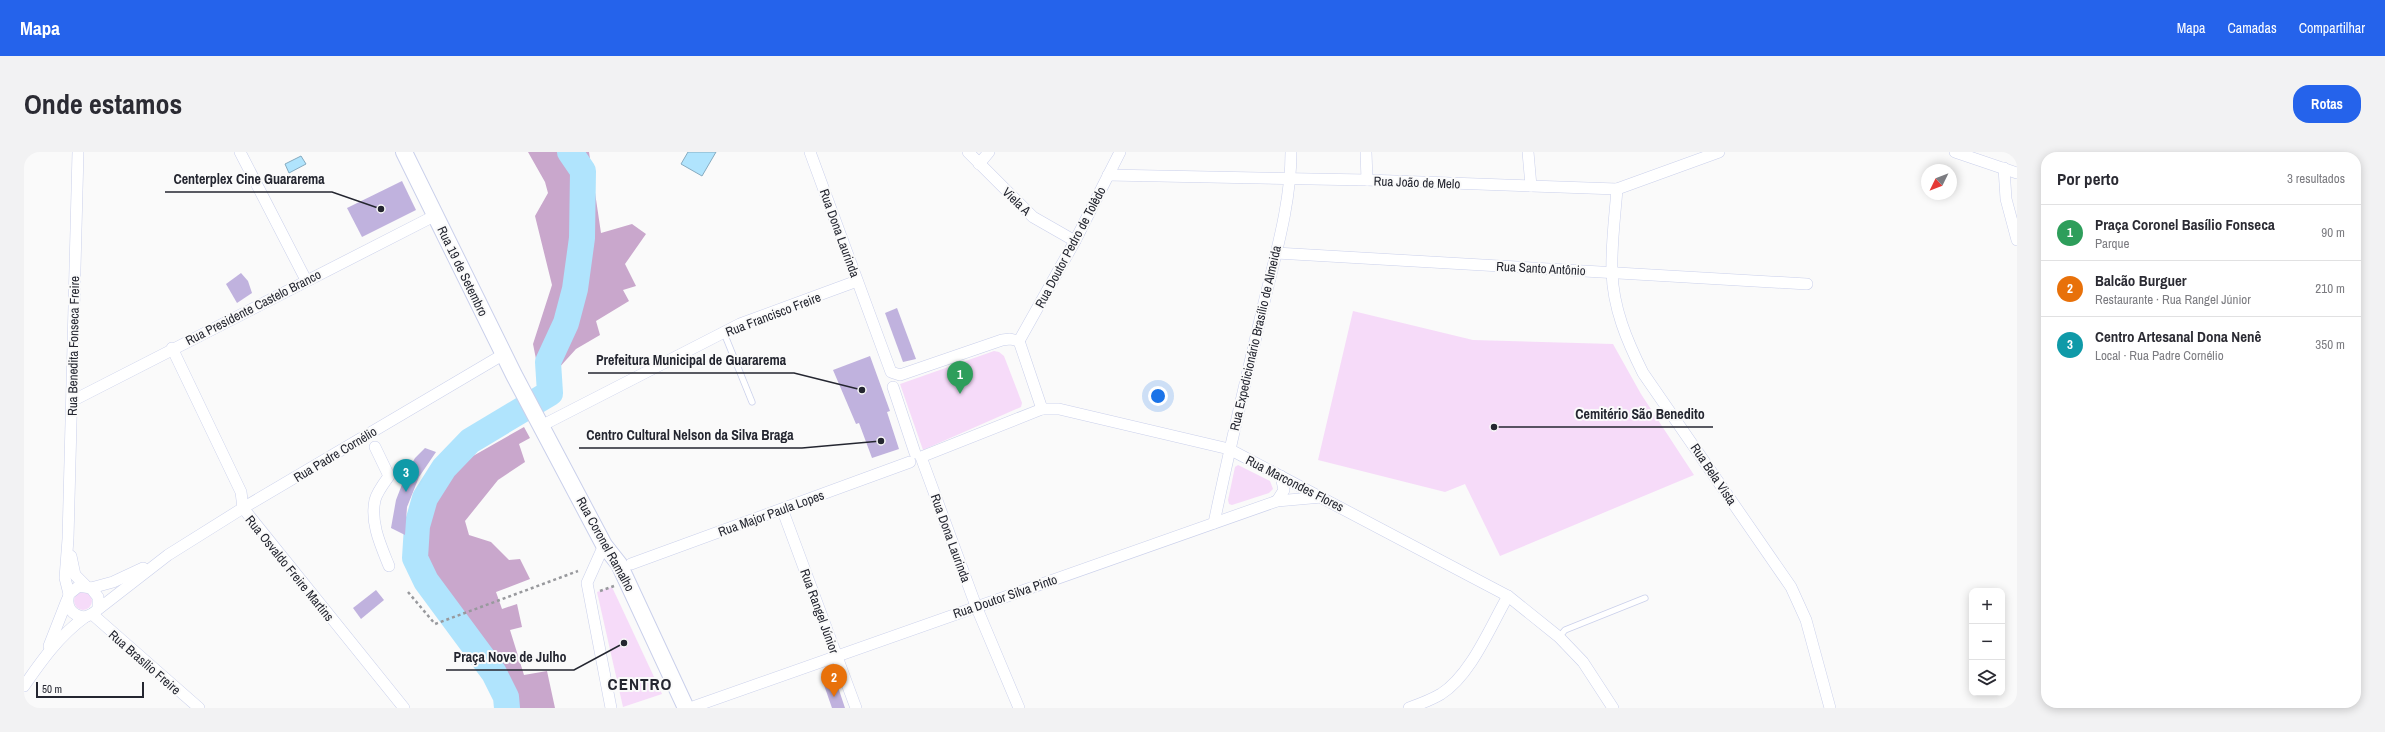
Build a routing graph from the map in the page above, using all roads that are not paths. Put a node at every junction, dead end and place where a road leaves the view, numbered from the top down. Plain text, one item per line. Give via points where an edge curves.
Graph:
1 (78, 152) edge
2 (240, 152) edge
3 (404, 152) edge
4 (810, 152) edge
5 (968, 152) edge
6 (989, 152) edge
7 (1120, 152) edge
8 (1291, 152) edge
9 (1366, 152) edge
10 (1528, 152) edge
11 (1719, 152) edge
12 (1955, 152) edge
13 (979, 164) junction
14 (2004, 168) junction
15 (2017, 173) edge
16 (1108, 175) junction
17 (1291, 179) junction
18 (1367, 180) junction
19 (1530, 186) junction
20 (1617, 189) junction
21 (436, 215) junction
22 (2017, 240) edge
23 (1075, 241) junction
24 (1276, 253) junction
25 (1612, 272) junction
26 (306, 280) junction
27 (857, 281) junction
28 (1807, 284) dead end
29 (724, 333) junction
30 (1019, 341) junction
31 (172, 348) junction
32 (504, 354) junction
33 (893, 387) dead end
34 (521, 390) joint
35 (72, 401) junction
36 (752, 402) dead end
37 (1042, 409) junction
38 (539, 421) junction
39 (375, 446) dead end
40 (1229, 449) junction
41 (915, 458) junction
42 (1281, 476) junction
43 (1323, 496) junction
44 (1277, 501) junction
45 (243, 508) junction
46 (784, 514) dead end
47 (1214, 523) junction
48 (68, 539) junction
49 (604, 545) junction
50 (168, 555) junction
51 (631, 564) dead end
52 (389, 566) dead end
53 (89, 587) junction
54 (1508, 596) junction
55 (68, 597) junction
56 (1645, 598) dead end
57 (976, 606) junction
58 (92, 613) junction
59 (1558, 637) junction
60 (45, 655) junction
61 (836, 656) junction
62 (24, 686) edge
63 (199, 708) edge
64 (404, 708) edge
65 (611, 708) edge
66 (686, 708) edge
67 (690, 708) edge
68 (856, 708) edge
69 (1019, 708) edge
70 (1409, 708) edge
71 (1613, 708) edge
72 (1830, 708) edge

1 - 35 street, Rua Benedita Fonseca Freire
2 - 26 street
3 - 21 main road, Rua 19 de Setembro
4 - 27 street, Rua Dona Laurinda
5 - 13 street, Viela A
6 - 13 street
7 - 16 street, Rua Doutor Pedro de Tolêdo
8 - 17 street, Rua Expedicionário Brasílio de Almeida
9 - 18 street
10 - 19 street
11 - 20 street, Rua João de Melo
12 - 14 street
13 - 23 street, Viela A via 1032,217
14 - 15 street
14 - 22 street via 2006,199
16 - 17 street, Rua João de Melo
16 - 23 street, Rua Doutor Pedro de Tolêdo
17 - 18 street, Rua João de Melo
17 - 24 street, Rua Expedicionário Brasílio de Almeida
18 - 19 street, Rua João de Melo
19 - 20 street, Rua João de Melo
20 - 25 street, Rua Bela Vista
21 - 26 street, Rua Presidente Castelo Branco
21 - 32 main road, Rua 19 de Setembro
23 - 30 street, Rua Doutor Pedro de Tolêdo
24 - 25 street, Rua Santo Antônio
24 - 40 street, Rua Expedicionário Brasílio de Almeida
25 - 28 street, Rua Santo Antônio
25 - 72 street, Rua Bela Vista via 1619,317 1629,345 1644,373 1791,587 1806,620
26 - 31 street, Rua Presidente Castelo Branco
27 - 29 street, Rua Francisco Freire via 740,324
27 - 30 street, Rua Dona Laurinda via 891,372 900,375 1002,340
29 - 36 lane
29 - 38 street, Rua Francisco Freire
30 - 37 street
31 - 35 street, Rua Presidente Castelo Branco
31 - 45 street, Rua Osvaldo Freire Martins via 241,492
32 - 34 main road, Rua 19 de Setembro
32 - 45 street, Rua Padre Cornélio
33 - 41 street, Rua Dona Laurinda
34 - 38 main road, Rua Coronel Ramalho
35 - 48 street, Rua Benedita Fonseca Freire
37 - 40 street, Rua Marcondes Flores via 1059,410
37 - 41 street, Rua Marcondes Flores
38 - 49 main road, Rua Coronel Ramalho
39 - 52 street via 389,476 375,500 374,514 375,530
40 - 42 street, Rua Marcondes Flores
40 - 47 street, Rua Expedicionário Brasílio de Almeida
41 - 51 street, Rua Major Paula Lopes
41 - 57 street, Rua Dona Laurinda
42 - 43 street, Rua Marcondes Flores
42 - 44 street via 1284,490
43 - 44 street, Rua Doutor Silva Pinto
43 - 54 street, Rua Marcondes Flores
44 - 47 street, Rua Doutor Silva Pinto
45 - 50 street, Rua Padre Cornélio
45 - 64 street, Rua Osvaldo Freire Martins
46 - 61 street, Rua Rangel Júnior
47 - 57 street, Rua Doutor Silva Pinto
48 - 53 street via 76,575
48 - 55 street via 65,578
49 - 65 street via 587,583
49 - 66 main road, Rua Coronel Ramalho via 619,564
50 - 53 street, Rua Padre Cornélio via 113,582
50 - 58 street, Rua Padre Cornélio
53 - 55 street via 73,589
53 - 58 street via 98,597
54 - 59 street, Rua Marcondes Flores
54 - 70 street via 1467,668 1456,682 1440,694
55 - 58 street via 72,613
55 - 60 street, Rua Padre Cornélio
56 - 59 lane via 1565,630
57 - 61 street, Rua Doutor Silva Pinto
57 - 69 street, Rua Dona Laurinda
58 - 60 street, Rua Padre Cornélio via 65,632
58 - 63 street, Rua Brasílio Freire
59 - 71 street, Rua Marcondes Flores via 1583,662
60 - 62 street, Rua Padre Cornélio
61 - 67 street, Rua Doutor Silva Pinto
61 - 68 street, Rua Rangel Júnior

